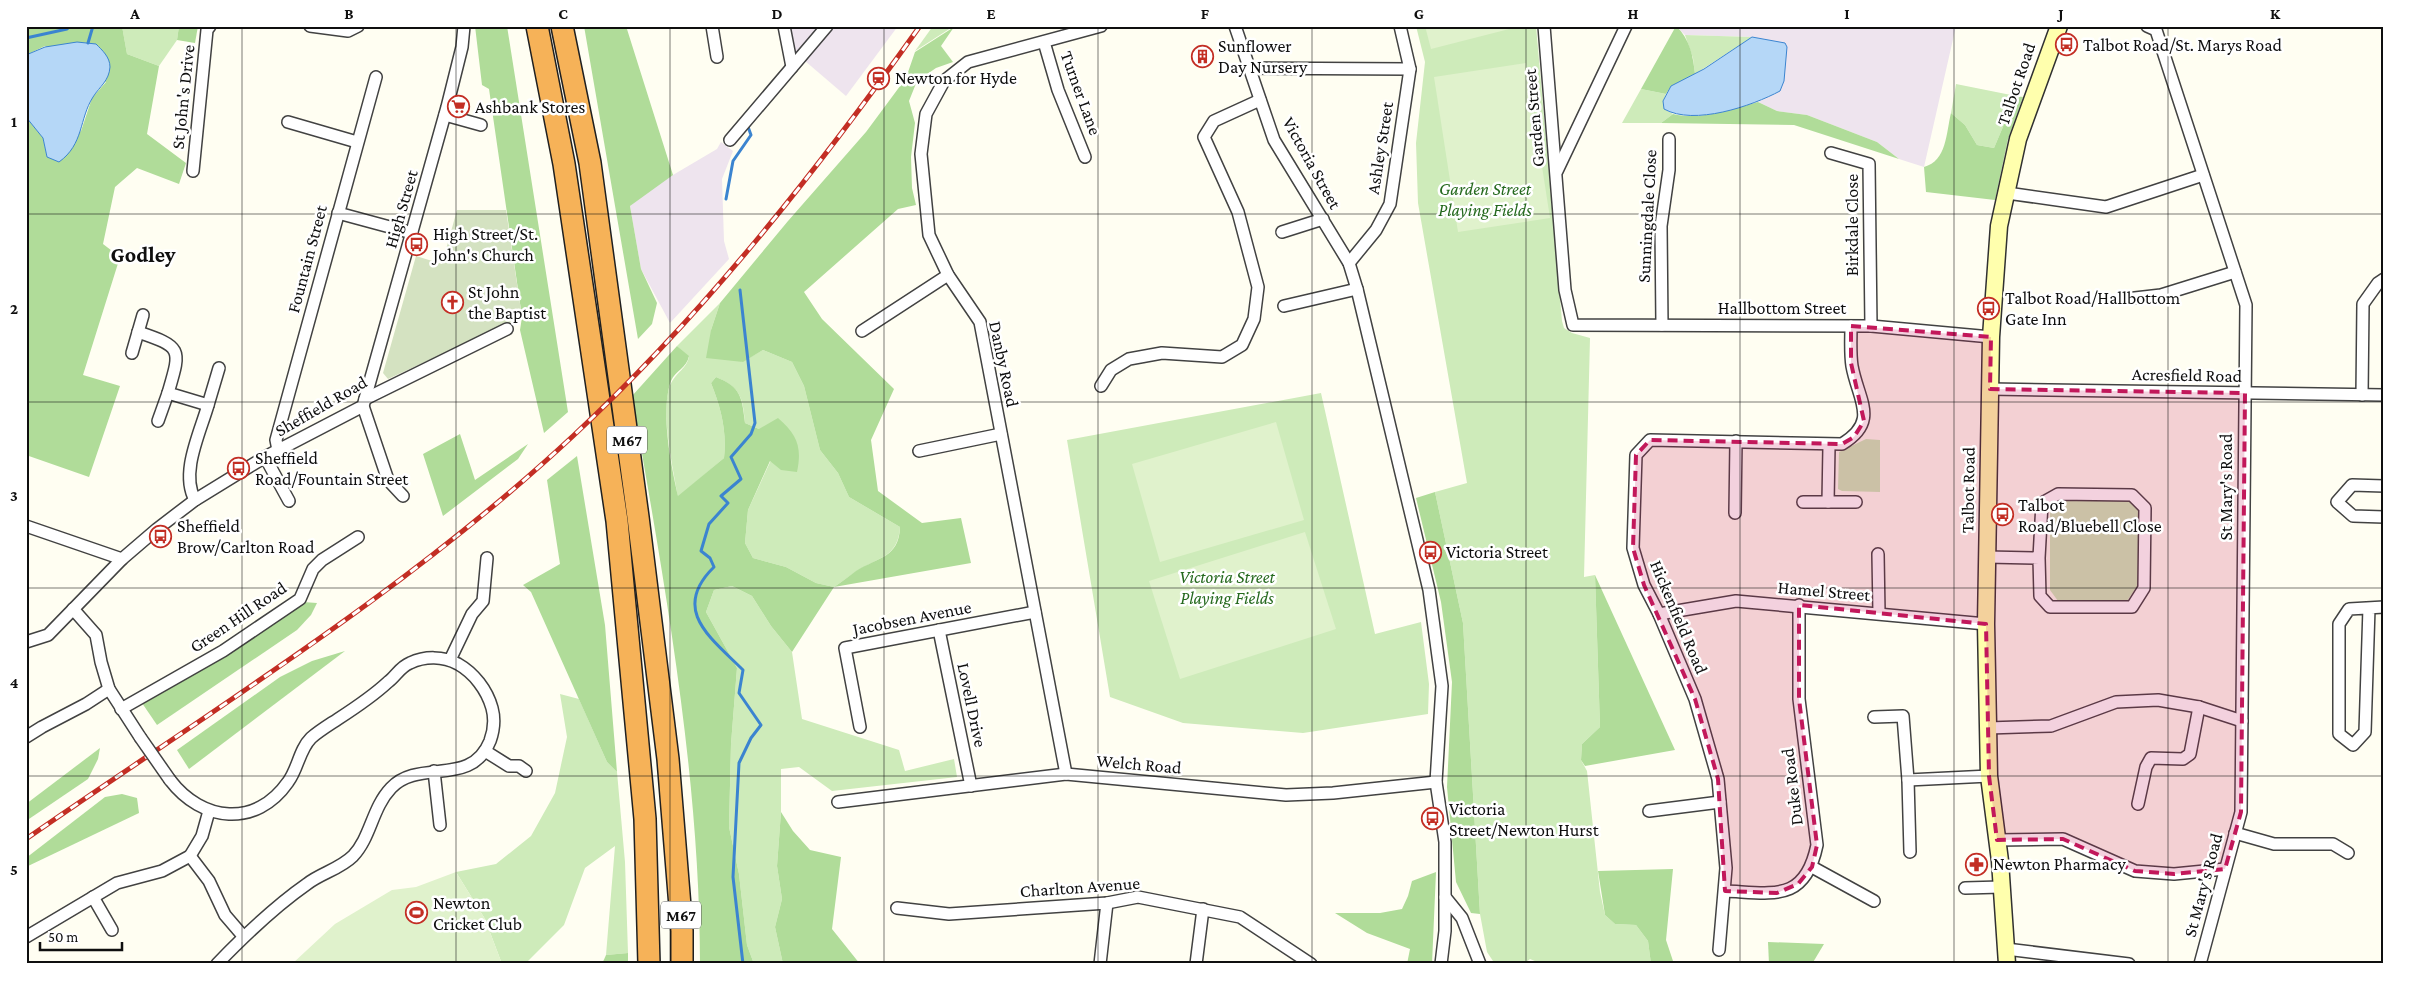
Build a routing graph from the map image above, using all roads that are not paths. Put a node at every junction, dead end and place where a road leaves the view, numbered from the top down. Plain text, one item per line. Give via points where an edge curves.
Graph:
1 (210, 26) edge
2 (310, 26) edge
3 (358, 26) edge
4 (464, 26) edge
5 (537, 26) edge
6 (562, 26) edge
7 (712, 26) edge
8 (784, 26) edge
9 (827, 26) edge
10 (1101, 26) edge
11 (1235, 26) edge
12 (1400, 26) edge
13 (1544, 26) edge
14 (1626, 26) edge
15 (2059, 26) edge
16 (2154, 27) edge
17 (1044, 42) junction
18 (717, 57) dead end
19 (792, 67) junction
20 (1249, 68) junction
21 (1410, 69) junction
22 (376, 77) dead end
23 (1260, 100) junction
24 (445, 114) junction
25 (288, 122) dead end
26 (481, 126) dead end
27 (1668, 139) dead end
28 (730, 140) dead end
29 (357, 142) junction
30 (1831, 153) dead end
31 (1086, 157) dead end
32 (193, 171) dead end
33 (1556, 172) junction
34 (2203, 175) junction
35 (2007, 193) junction
36 (338, 213) junction
37 (1324, 219) junction
38 (1282, 232) dead end
39 (412, 233) junction
40 (1349, 263) junction
41 (2235, 272) junction
42 (948, 275) junction
43 (2384, 279) edge
44 (1357, 289) junction
45 (2126, 299) dead end
46 (1284, 306) dead end
47 (143, 315) dead end
48 (1573, 325) joint
49 (1662, 325) junction
50 (1851, 326) junction
51 (1870, 326) junction
52 (507, 330) dead end
53 (862, 331) dead end
54 (138, 332) junction
55 (1991, 337) junction
56 (132, 353) dead end
57 (219, 368) dead end
58 (1100, 386) dead end
59 (1990, 389) junction
60 (168, 393) junction
61 (2245, 393) junction
62 (2362, 395) junction
63 (2384, 395) edge
64 (364, 403) junction
65 (208, 405) junction
66 (158, 421) dead end
67 (1001, 434) junction
68 (1736, 441) junction
69 (1829, 446) junction
70 (278, 450) junction
71 (919, 451) dead end
72 (265, 457) junction
73 (2384, 486) edge
74 (403, 496) dead end
75 (195, 500) junction
76 (289, 501) dead end
77 (1802, 502) dead end
78 (1828, 502) junction
79 (1856, 502) dead end
80 (1735, 513) dead end
81 (2384, 517) edge
82 (26, 526) edge
83 (358, 537) dead end
84 (1878, 554) dead end
85 (1987, 557) junction
86 (487, 558) dead end
87 (2039, 558) junction
88 (122, 559) junction
89 (1799, 605) junction
90 (2369, 608) junction
91 (2384, 608) edge
92 (73, 610) junction
93 (1035, 612) junction
94 (1659, 614) junction
95 (1879, 614) junction
96 (1986, 624) junction
97 (939, 630) junction
98 (26, 642) edge
99 (450, 660) junction
100 (109, 688) junction
101 (2199, 707) junction
102 (121, 709) junction
103 (1874, 717) dead end
104 (2242, 721) junction
105 (860, 727) dead end
106 (1988, 728) junction
107 (26, 738) edge
108 (484, 751) junction
109 (434, 771) junction
110 (526, 771) dead end
111 (1066, 774) junction
112 (1989, 776) junction
113 (1908, 780) junction
114 (1436, 782) junction
115 (971, 786) junction
116 (838, 802) dead end
117 (1720, 802) junction
118 (2138, 804) dead end
119 (209, 811) junction
120 (1649, 811) dead end
121 (440, 825) dead end
122 (2235, 833) junction
123 (1997, 840) junction
124 (1910, 852) dead end
125 (2348, 853) dead end
126 (190, 856) junction
127 (1812, 867) junction
128 (2226, 869) junction
129 (2001, 886) junction
130 (1965, 888) dead end
131 (1725, 891) junction
132 (93, 897) junction
133 (1445, 897) junction
134 (1874, 901) dead end
135 (1107, 903) junction
136 (897, 908) dead end
137 (1203, 909) junction
138 (112, 930) dead end
139 (243, 936) junction
140 (26, 937) edge
141 (1719, 950) dead end
142 (2007, 957) edge
143 (217, 964) edge
144 (650, 964) edge
145 (682, 964) edge
146 (1100, 964) edge
147 (1196, 964) edge
148 (1310, 964) edge
149 (1441, 964) edge
150 (1480, 964) edge
151 (2129, 964) edge
152 (2200, 964) edge

1 - 32 street, St John's Drive via 207,30
2 - 3 street via 348,31
4 - 24 street, High Street
5 - 144 highway, M67 via 564,164 617,521 645,819
6 - 145 highway, M67 via 590,163 638,517 668,759
7 - 18 street
8 - 19 street
9 - 19 street
10 - 17 street, Danby Road
11 - 20 street, Victoria Street
12 - 21 street, Ashley Street
13 - 33 street, Garden Street
14 - 33 street
15 - 35 street, Talbot Road via 2018,139
16 - 34 street, St Mary's Road
17 - 31 street, Turner Lane via 1058,90
17 - 42 street, Danby Road via 968,62 944,81 926,114 921,154 929,236
19 - 28 street
20 - 21 street
20 - 23 street, Victoria Street
21 - 40 street, Ashley Street via 1390,204 1376,230
22 - 29 street, Fountain Street
23 - 37 street, Victoria Street via 1274,140
23 - 58 street via 1214,121 1204,137 1238,212 1258,287 1254,319 1242,344 1222,356 1162,353 1129,359 1111,370
24 - 26 street
24 - 39 street, High Street
25 - 29 street
27 - 49 street, Sunningdale Close via 1669,170 1661,226
29 - 36 street, Fountain Street
30 - 51 street, Birkdale Close via 1870,164
33 - 48 street, Garden Street via 1565,290
34 - 35 street via 2106,207
34 - 41 street, St Mary's Road
35 - 55 street, Talbot Road via 1999,226
36 - 39 street
36 - 70 street, Fountain Street via 276,440
37 - 38 street
37 - 40 street, Victoria Street
39 - 64 street, High Street
40 - 44 street, Victoria Street
41 - 45 street via 2161,295
41 - 61 street, St Mary's Road via 2246,305
42 - 53 street
42 - 67 street, Danby Road via 980,322
43 - 62 street via 2363,304
44 - 46 street
44 - 114 street, Victoria Street via 1430,590 1442,686
47 - 54 street
48 - 49 street, Hallbottom Street
49 - 50 street, Hallbottom Street
50 - 51 street, Hallbottom Street
50 - 69 street, Hickenfield Road via 1851,363 1863,405 1864,422 1854,437 1842,444
51 - 55 street, Hallbottom Street
52 - 64 street, Sheffield Road
54 - 56 street
54 - 60 street via 166,341 175,351 177,360
55 - 59 street, Talbot Road
57 - 65 street
59 - 61 street, Acresfield Road
59 - 85 street, Talbot Road
60 - 65 street
60 - 66 street
61 - 62 street, Acresfield Road
61 - 104 street, St Mary's Road
62 - 63 street, Acresfield Road
64 - 70 street, Sheffield Road
64 - 74 street via 388,480
65 - 75 street via 191,469 191,492
67 - 71 street
67 - 93 street, Danby Road
68 - 69 street, Hickenfield Road
68 - 80 street
68 - 94 street, Hickenfield Road via 1650,440 1636,455 1633,548 1644,586
69 - 78 street
70 - 72 street, Sheffield Road
72 - 75 street, Sheffield Road
72 - 76 street
73 - 81 street via 2352,485 2337,502 2353,516
75 - 88 street, Sheffield Road
77 - 78 street
78 - 79 street
82 - 88 street
83 - 102 street, Green Hill Road via 318,564 300,598 293,604 222,651
84 - 95 street
85 - 87 street
85 - 96 street, Talbot Road
86 - 99 street via 483,601 472,614
87 - 87 street via 2040,596 2050,607 2132,607 2144,588 2145,508 2132,494 2058,494 2042,503
88 - 92 street, Sheffield Road
89 - 94 street, Hamel Street via 1736,601
89 - 95 street, Hamel Street
89 - 127 street, Duke Road via 1799,699 1817,845
90 - 90 street via 2366,732 2353,744 2339,734 2339,624 2349,609
90 - 91 street
92 - 98 street, Sheffield Road via 48,635
92 - 100 street via 96,635
93 - 97 street, Jacobsen Avenue
93 - 111 street, Danby Road
94 - 117 street, Hickenfield Road via 1695,699 1718,779
95 - 96 street, Hamel Street
96 - 106 street, Talbot Road
97 - 105 street, Jacobsen Avenue via 845,648
97 - 115 street, Lovell Drive
99 - 108 street via 472,675 488,696 494,728
99 - 119 street via 426,659 402,667 388,683 311,738 288,783 268,802 242,812 223,814
100 - 102 street
100 - 107 street
101 - 104 street
101 - 106 street via 2158,700 2116,702 2051,726
101 - 118 street via 2190,754 2182,760 2151,758
102 - 119 street, bridge via 170,780 187,799
103 - 113 street via 1903,716
104 - 122 street, St Mary's Road via 2241,812
106 - 112 street, Talbot Road
108 - 109 street via 464,767
108 - 110 street via 509,766 519,766
109 - 121 street
109 - 139 street via 416,774 392,787 374,814 361,846 351,858 308,883
111 - 114 street, Welch Road via 1286,795
111 - 115 street, Welch Road
112 - 113 street
112 - 123 street, Talbot Road
113 - 124 street
114 - 133 street, Victoria Street via 1445,842
115 - 116 street, Welch Road
117 - 120 street
117 - 131 street, Hickenfield Road
119 - 126 street via 202,836
122 - 125 street via 2274,844 2333,844
122 - 128 street, St Mary's Road
123 - 128 street via 2063,839 2135,871 2174,874
123 - 129 street, Talbot Road
126 - 132 street via 162,871 117,883
126 - 139 street via 209,881 226,915
127 - 131 street via 1798,884 1777,893
127 - 134 street
128 - 152 street, St Mary's Road
129 - 130 street
129 - 142 street, Talbot Road
131 - 141 street, Hickenfield Road
132 - 138 street
132 - 140 street
133 - 149 street, Victoria Street
133 - 150 street via 1462,918
135 - 136 street, Charlton Avenue via 949,914
135 - 137 street, Charlton Avenue via 1138,897
135 - 146 street
137 - 147 street
137 - 148 street, Charlton Avenue via 1240,917
139 - 143 street
142 - 151 street

